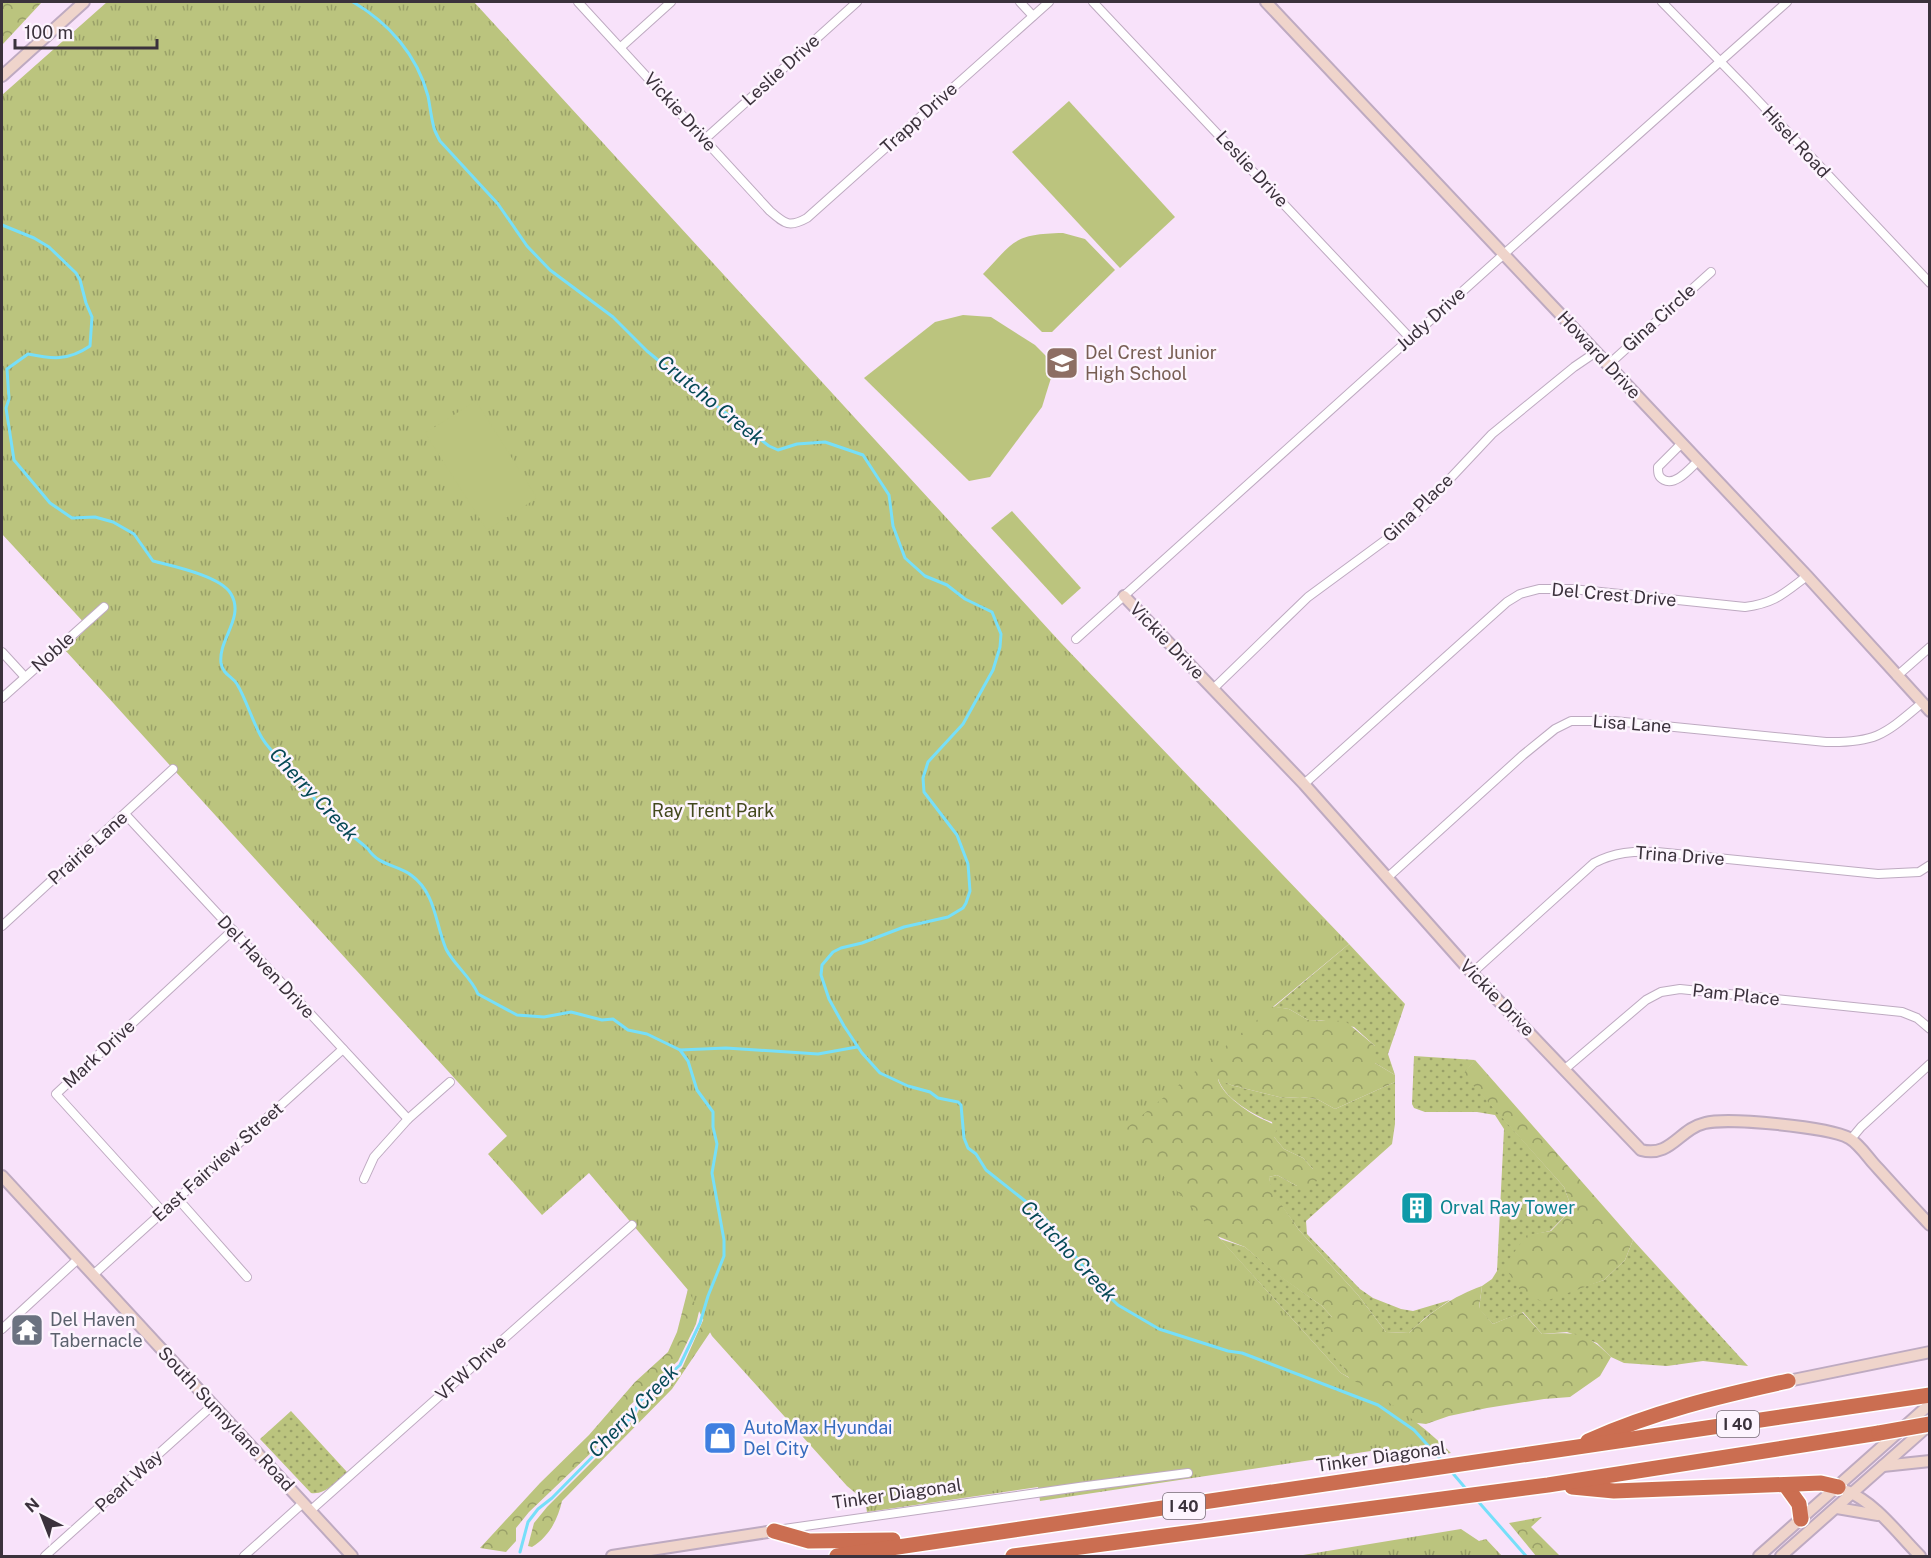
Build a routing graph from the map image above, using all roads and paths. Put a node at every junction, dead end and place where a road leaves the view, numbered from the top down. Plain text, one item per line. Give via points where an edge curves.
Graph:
1 (84, 2) edge
2 (578, 2) edge
3 (672, 2) edge
4 (857, 2) edge
5 (1020, 2) edge
6 (1049, 2) edge
7 (1093, 2) edge
8 (1266, 2) edge
9 (1662, 2) edge
10 (1787, 2) edge
11 (1033, 16) junction
12 (621, 47) junction
13 (1720, 62) junction
14 (2, 76) edge
15 (705, 140) junction
16 (783, 223) joint
17 (1503, 254) junction
18 (1711, 272) dead end
19 (1929, 283) edge
20 (1410, 338) junction
21 (1596, 352) junction
22 (1608, 364) junction
23 (1682, 443) junction
24 (1698, 461) junction
25 (1807, 576) junction
26 (1124, 596) junction
27 (104, 606) dead end
28 (1076, 639) dead end
29 (1929, 647) edge
30 (2, 652) edge
31 (1897, 676) junction
32 (25, 677) junction
33 (1213, 688) junction
34 (2, 698) edge
35 (1926, 707) edge
36 (173, 769) dead end
37 (1304, 784) junction
38 (125, 814) junction
39 (1929, 865) edge
40 (1387, 878) junction
41 (2, 926) edge
42 (233, 930) junction
43 (1472, 973) junction
44 (1929, 1029) edge
45 (343, 1049) junction
46 (1929, 1064) edge
47 (1565, 1069) junction
48 (450, 1082) dead end
49 (408, 1119) junction
50 (1851, 1139) junction
51 (2, 1176) edge
52 (364, 1179) dead end
53 (178, 1199) junction
54 (164, 1212) junction
55 (632, 1225) dead end
56 (1929, 1225) edge
57 (78, 1259) junction
58 (93, 1275) junction
59 (247, 1277) dead end
60 (2, 1329) edge
61 (1929, 1352) edge
62 (1788, 1381) joint
63 (1929, 1395) edge
64 (1929, 1404) edge
65 (213, 1406) junction
66 (1929, 1424) edge
67 (1570, 1449) junction
68 (1929, 1461) edge
69 (1862, 1466) junction
70 (1885, 1466) junction
71 (1188, 1473) dead end
72 (1548, 1485) junction
73 (1786, 1486) junction
74 (1838, 1487) junction
75 (1853, 1494) junction
76 (307, 1507) junction
77 (1837, 1508) junction
78 (1881, 1515) junction
79 (1801, 1519) junction
80 (774, 1531) junction
81 (956, 1539) junction
82 (45, 1557) edge
83 (244, 1557) edge
84 (352, 1557) edge
85 (612, 1557) edge
86 (837, 1557) edge
87 (1013, 1557) edge
88 (1759, 1557) edge
89 (1781, 1557) edge
90 (1920, 1557) edge

1 - 14 street
2 - 12 street, Vickie Drive
3 - 12 street
4 - 15 street, Leslie Drive
5 - 11 street
6 - 11 street, Trapp Drive
7 - 20 street, Leslie Drive
8 - 17 street, Howard Drive
9 - 13 street, Hisel Road
10 - 13 street, Judy Drive
11 - 16 street, Trapp Drive via 807,218 795,224
12 - 15 street, Vickie Drive
13 - 17 street, Judy Drive
13 - 19 street, Hisel Road
15 - 16 street, Vickie Drive
17 - 20 street, Judy Drive
17 - 21 street, Howard Drive
18 - 22 street, Gina Circle
20 - 26 street, Judy Drive
21 - 22 street, Howard Drive
21 - 33 street, Gina Place via 1492,434 1395,533 1308,597
22 - 23 street, Howard Drive
23 - 24 street, Howard Drive
23 - 24 street via 1658,467 1661,478 1674,481
24 - 25 street, Howard Drive
25 - 31 street, Howard Drive
25 - 37 street, Del Crest Drive via 1780,597 1744,607 1572,589 1539,589 1520,594
26 - 28 street, Judy Drive
26 - 33 street, Vickie Drive
27 - 32 street, Noble
29 - 31 street
30 - 32 street
31 - 35 street, Howard Drive
32 - 34 street, Noble
33 - 37 street, Vickie Drive
35 - 40 street, Lisa Lane via 1871,739 1850,742 1614,721 1571,721 1523,755
36 - 38 street, Prairie Lane
37 - 40 street, Vickie Drive
38 - 41 street, Prairie Lane
38 - 42 street, Del Haven Drive
39 - 43 street, Trina Drive via 1919,872 1878,874 1657,852 1609,855 1594,863
40 - 43 street, Vickie Drive
42 - 45 street, Del Haven Drive
42 - 54 street, Mark Drive via 56,1094
43 - 47 street, Vickie Drive
44 - 47 street, Pam Place via 1902,1012 1680,989 1660,992 1646,1000
45 - 49 street, Del Haven Drive
45 - 53 street, East Fairview Street
46 - 50 street
47 - 50 street, Vickie Drive via 1641,1150 1653,1153 1704,1123 1747,1122 1832,1131
48 - 49 street
49 - 52 street via 374,1157
50 - 56 street
51 - 57 street, South Sunnylane Road
53 - 54 street, East Fairview Street
53 - 59 street
54 - 58 street, East Fairview Street
55 - 76 street, VFW Drive
57 - 58 street, South Sunnylane Road
57 - 60 street
58 - 65 street, South Sunnylane Road
61 - 62 street
62 - 67 highway via 1675,1407
63 - 67 highway, Tinker Diagonal / I 40
64 - 69 street
65 - 76 street, South Sunnylane Road
65 - 82 street, Pearl Way
66 - 70 street
66 - 72 highway, I 40, bridge
67 - 81 highway, Tinker Diagonal / I 40
68 - 70 street
69 - 70 street
69 - 74 street
70 - 75 street
71 - 80 street, Tinker Diagonal
72 - 73 highway via 1614,1491
72 - 87 highway, I 40
73 - 74 highway via 1821,1483
73 - 79 highway via 1799,1504
74 - 75 street
74 - 79 street
75 - 77 street
75 - 78 street
76 - 83 street, VFW Drive
76 - 84 street, South Sunnylane Road
77 - 78 street
77 - 89 street
78 - 90 street
79 - 88 street
80 - 81 highway via 814,1541
80 - 85 street, Tinker Diagonal
81 - 86 highway, Tinker Diagonal / I 40

